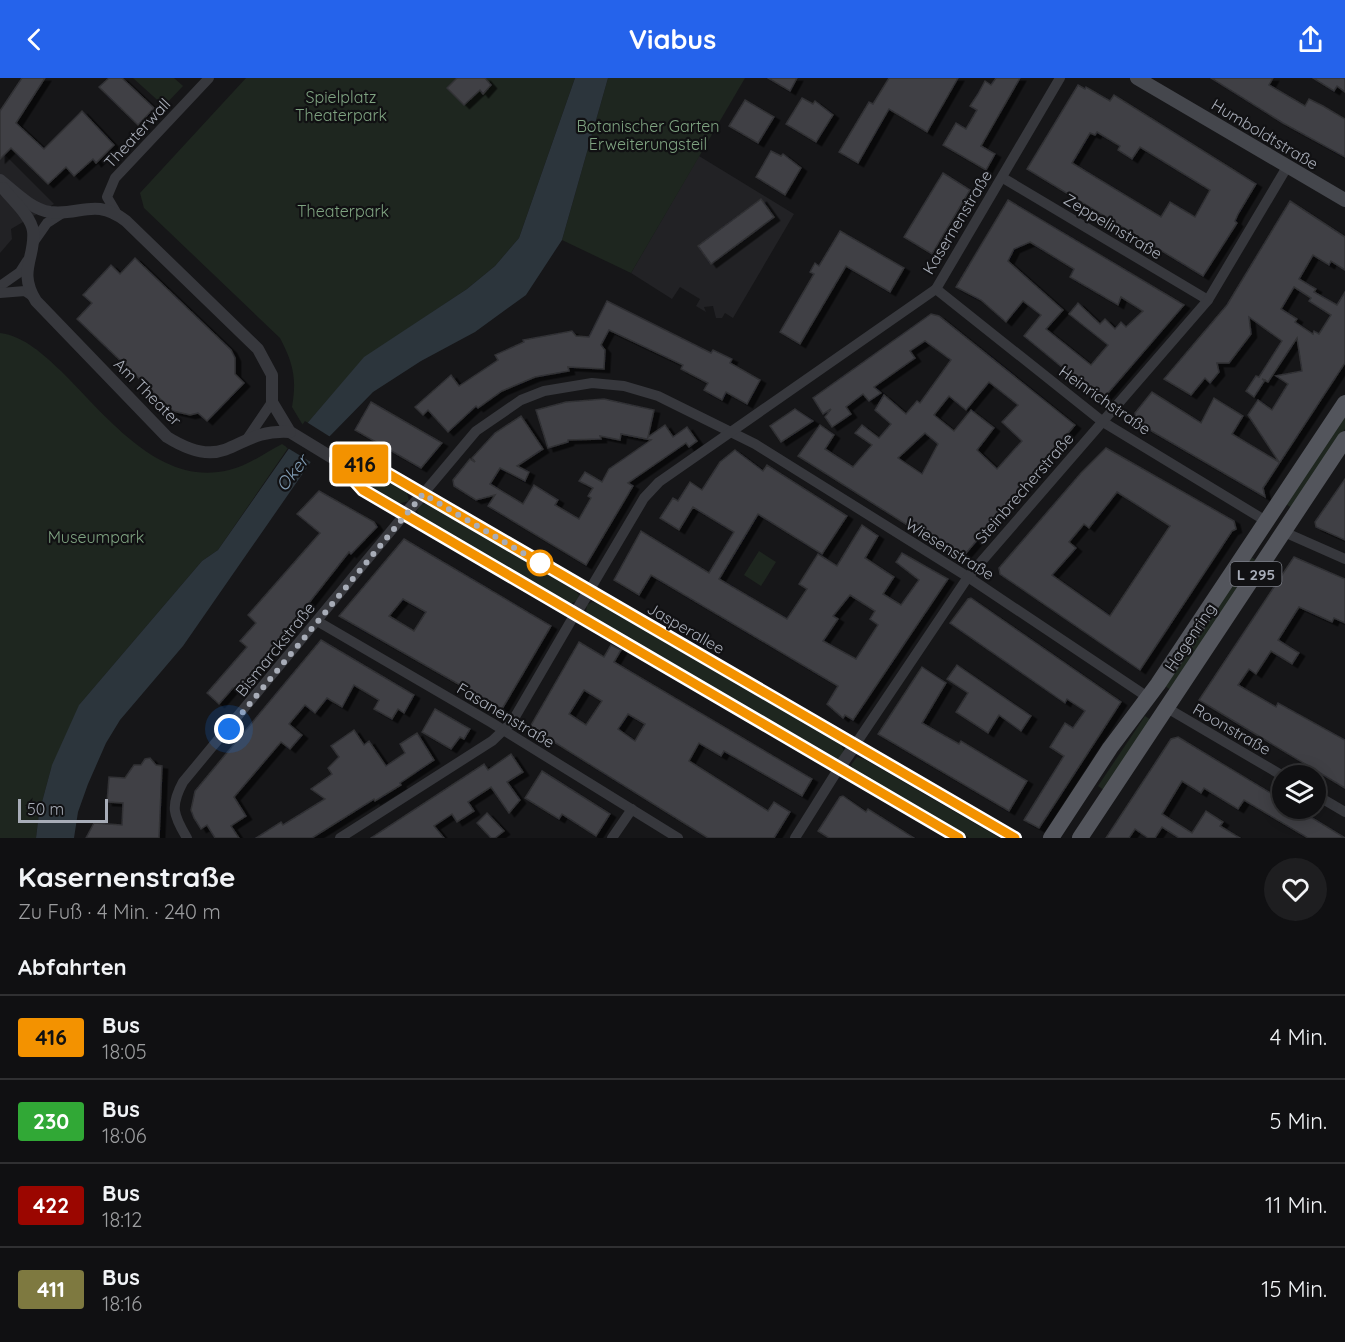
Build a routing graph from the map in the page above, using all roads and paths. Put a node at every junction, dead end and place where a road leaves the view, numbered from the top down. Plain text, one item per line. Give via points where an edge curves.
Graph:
1 (209, 78) edge
2 (1060, 78) edge
3 (1137, 78) edge
4 (1287, 167) junction
5 (1003, 178) junction
6 (0, 180) edge
7 (0, 185) edge
8 (106, 197) junction
9 (1345, 200) edge
10 (90, 208) junction
11 (64, 212) junction
12 (117, 214) junction
13 (32, 246) junction
14 (27, 261) junction
15 (0, 286) edge
16 (936, 289) junction
17 (0, 293) edge
18 (34, 297) junction
19 (1208, 300) junction
20 (272, 402) junction
21 (1345, 403) edge
22 (1103, 422) junction
23 (290, 432) junction
24 (732, 434) junction
25 (247, 439) junction
26 (1345, 439) edge
27 (336, 460) junction
28 (423, 494) junction
29 (405, 514) junction
30 (1266, 521) junction
31 (1284, 532) junction
32 (1345, 560) edge
33 (968, 577) junction
34 (589, 591) junction
35 (575, 614) junction
36 (317, 621) junction
37 (1149, 698) junction
38 (1167, 708) junction
39 (503, 730) junction
40 (855, 745) junction
41 (839, 768) junction
42 (1272, 770) edge
43 (1326, 801) edge
44 (632, 809) junction
45 (1345, 812) edge
46 (187, 838) edge
47 (340, 838) edge
48 (612, 838) edge
49 (678, 838) edge
50 (795, 838) edge
51 (959, 838) edge
52 (1015, 838) edge
53 (1051, 838) edge
54 (1080, 838) edge

1 - 8 street, Theaterwall via 115,178
2 - 5 street, Kasernenstraße
3 - 4 main road, Humboldtstraße
4 - 9 main road, Humboldtstraße
4 - 19 street, Steinbrecherstraße
5 - 16 street, Kasernenstraße
5 - 19 street, Zeppelinstraße
6 - 11 street via 36,208
7 - 13 street via 33,230
8 - 10 street
8 - 12 street
10 - 11 street
10 - 12 street
11 - 13 street, Am Theater via 47,223
12 - 20 street via 258,349 272,375
13 - 14 street, Am Theater
14 - 15 street via 20,272
14 - 18 street, Am Theater via 27,279
16 - 22 street, Heinrichstraße
16 - 24 street, Kasernenstraße
17 - 18 street via 25,291
18 - 25 street, Am Theater via 167,437 187,449 211,453 235,448
19 - 22 street, Steinbrecherstraße
20 - 23 street, Jasperallee
20 - 25 street
21 - 30 main road, Hagenring / L 295
22 - 30 street, Heinrichstraße
22 - 33 street, Steinbrecherstraße
23 - 25 street via 264,432
23 - 27 street, Jasperallee
24 - 28 street, Wiesenstraße via 663,398 624,386 592,383 544,391 506,408 476,431
24 - 33 street, Wiesenstraße via 761,448
24 - 34 street, Kasernenstraße via 651,489
26 - 31 main road, Hagenring / L 295
27 - 28 street, Jasperallee via 375,468
27 - 29 street, Jasperallee via 363,490
28 - 29 street
28 - 34 street, Jasperallee
29 - 35 street, Jasperallee
29 - 36 street, Bismarckstraße
30 - 37 main road, Hagenring / L 295
31 - 32 street
31 - 38 main road, Hagenring / L 295
33 - 37 street, Wiesenstraße
33 - 40 street, Steinbrecherstraße
34 - 35 street, Kasernenstraße
34 - 40 street, Jasperallee
35 - 39 street, Kasernenstraße via 512,722
35 - 41 street, Jasperallee
36 - 39 street, Fasanenstraße
36 - 46 street, Bismarckstraße via 183,782 173,806
37 - 53 main road, Hagenring / L 295 via 1110,748
38 - 42 street, Roonstraße
38 - 54 main road, Hagenring / L 295
39 - 44 street, Fasanenstraße
39 - 47 street, Kasernenstraße via 492,741
40 - 41 street, Steinbrecherstraße
40 - 52 street, Jasperallee
41 - 50 street, Steinbrecherstraße
41 - 51 street, Jasperallee
43 - 45 street
44 - 48 street
44 - 49 street, Fasanenstraße

